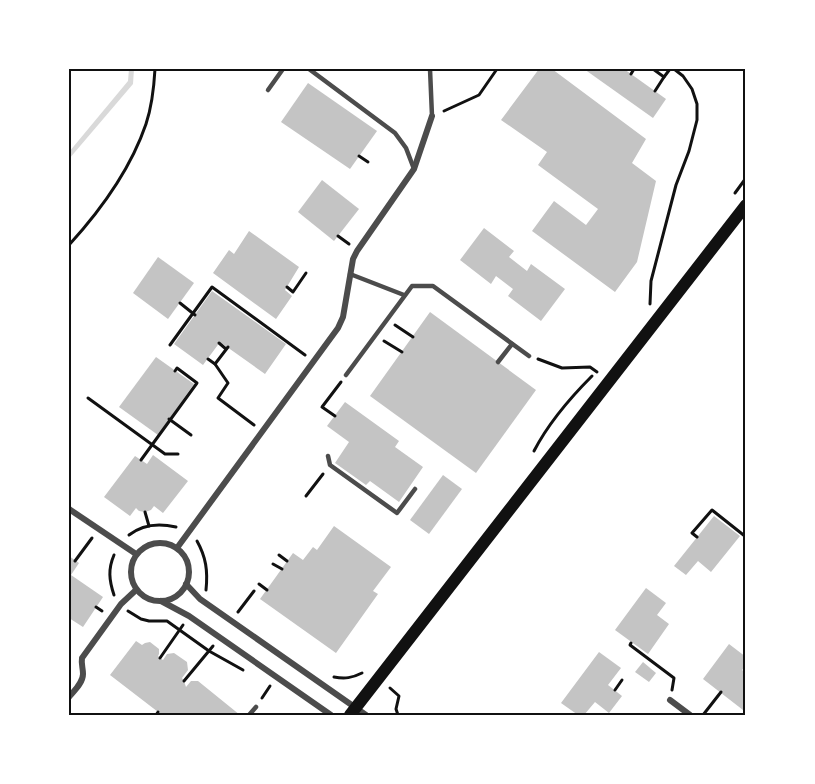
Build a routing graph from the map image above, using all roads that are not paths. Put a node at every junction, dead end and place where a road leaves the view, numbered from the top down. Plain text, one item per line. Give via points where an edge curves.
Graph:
1 (283, 69) edge
2 (309, 69) edge
3 (430, 69) edge
4 (268, 90) dead end
5 (432, 116) joint
6 (414, 169) junction
7 (746, 205) edge
8 (350, 274) junction
9 (404, 295) junction
10 (512, 344) junction
11 (529, 356) road end
12 (498, 362) dead end
13 (346, 375) road end
14 (328, 456) dead end
15 (415, 489) dead end
16 (69, 509) edge
17 (177, 548) junction
18 (136, 554) junction
19 (186, 584) junction
20 (136, 590) junction
21 (161, 601) junction
22 (69, 697) edge
23 (670, 700) road end
24 (256, 707) dead end
25 (357, 712) edge
26 (249, 715) edge
27 (331, 715) edge
28 (690, 715) edge

1 - 4 lane
2 - 6 lane via 395,133
3 - 5 lane
5 - 6 street
6 - 8 street via 357,251
7 - 25 main road
8 - 9 lane
8 - 17 street via 338,328
9 - 10 lane via 412,286 433,286
9 - 13 lane
10 - 11 lane
10 - 12 lane
14 - 15 lane via 330,465 397,513
16 - 18 street
17 - 18 street via 160,542
17 - 19 street via 188,564
18 - 20 street via 130,572
19 - 21 street via 176,596
19 - 25 street via 200,599
20 - 21 street via 147,599
20 - 22 street via 121,604 82,658 82,681
21 - 27 street via 189,616
23 - 28 street
24 - 26 lane

